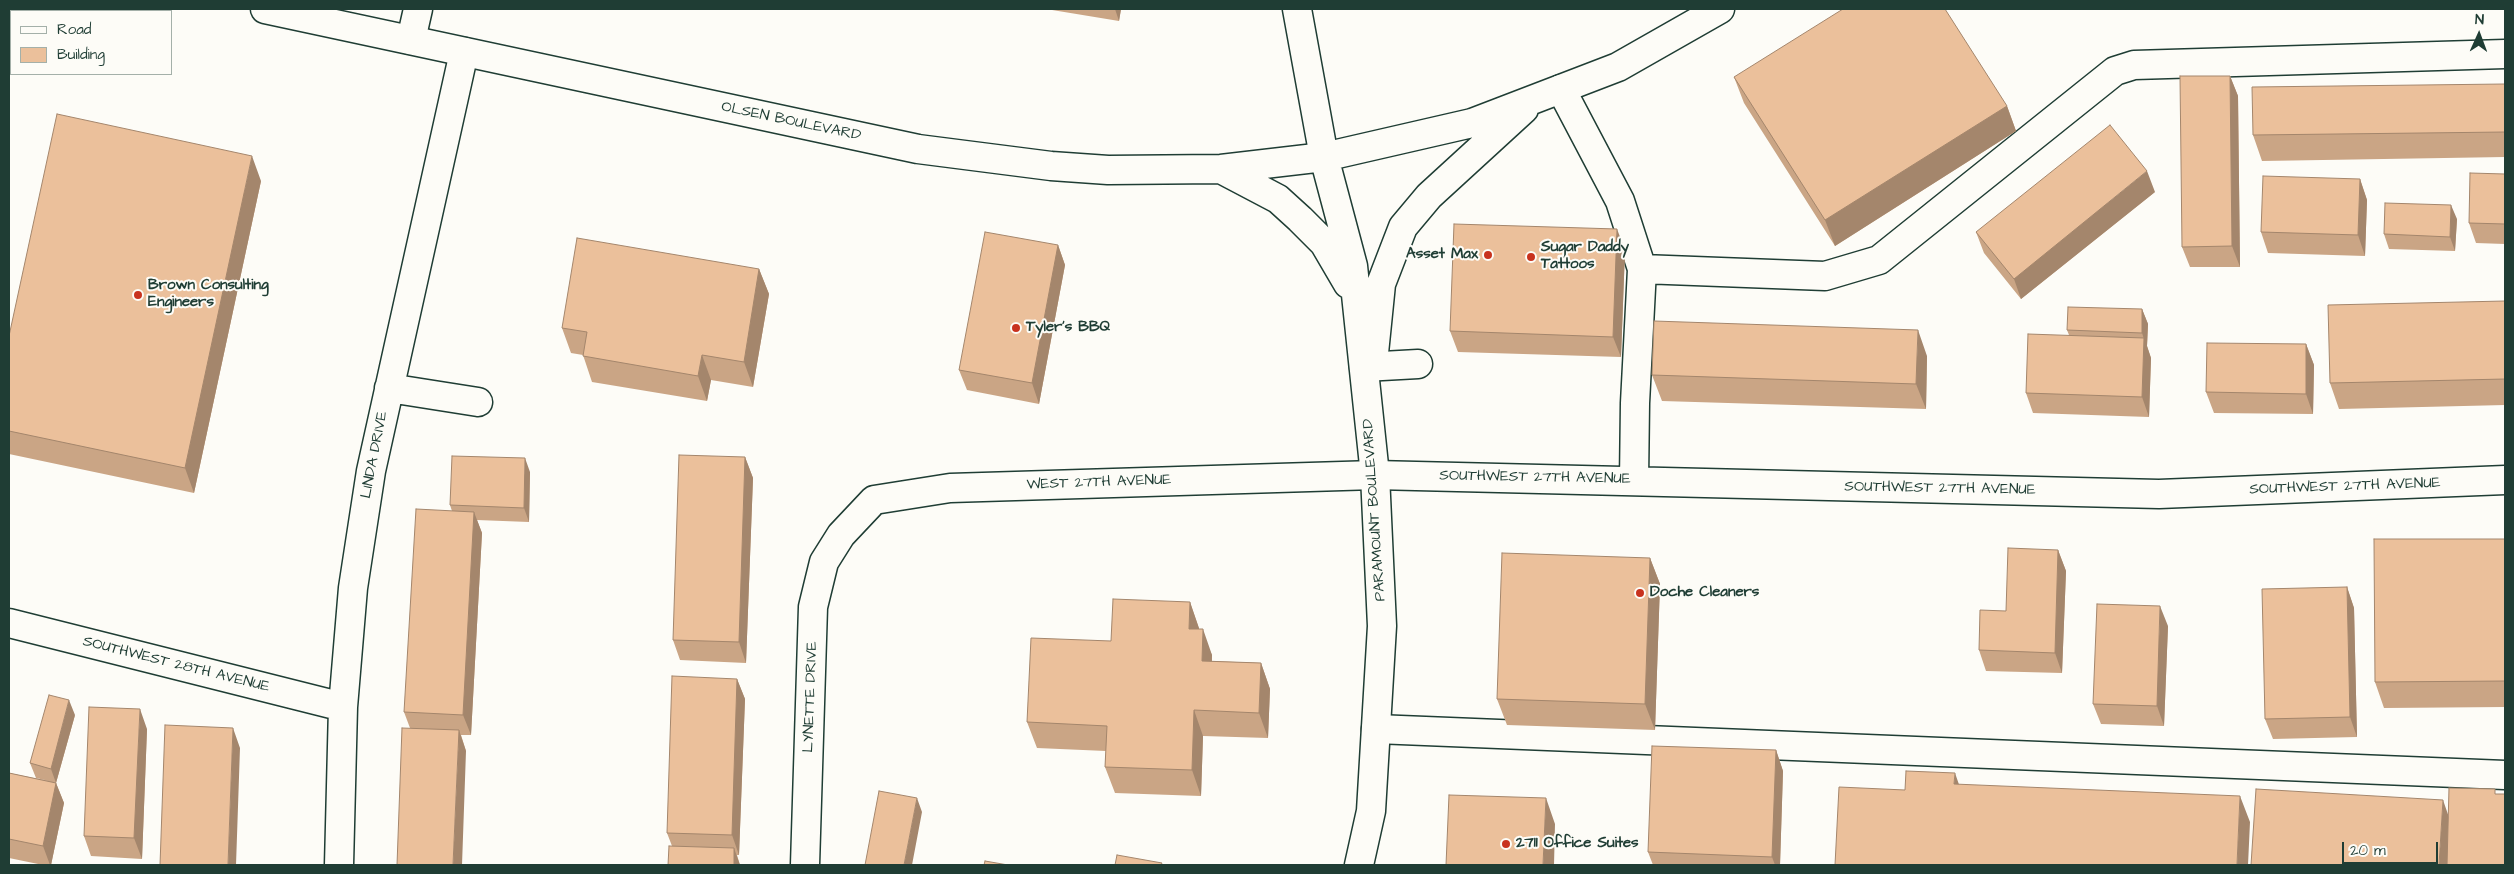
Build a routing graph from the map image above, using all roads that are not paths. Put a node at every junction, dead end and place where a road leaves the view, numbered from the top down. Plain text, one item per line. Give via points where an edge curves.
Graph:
1 (265, 9) edge
2 (418, 9) edge
3 (1297, 9) edge
4 (1720, 9) edge
5 (411, 40) junction
6 (464, 52) junction
7 (2505, 54) edge
8 (1561, 89) junction
9 (1535, 99) junction
10 (1324, 157) junction
11 (1221, 169) junction
12 (1642, 269) junction
13 (1356, 299) junction
14 (1418, 364) dead end
15 (1368, 366) junction
16 (389, 388) junction
17 (478, 402) dead end
18 (1374, 474) junction
19 (2505, 480) edge
20 (1634, 481) junction
21 (841, 535) joint
22 (9, 623) edge
23 (343, 707) junction
24 (1376, 729) junction
25 (2505, 775) edge
26 (339, 865) edge
27 (805, 865) edge
28 (1359, 865) edge

1 - 5 street, OLSEN BOULEVARD
2 - 5 street
3 - 10 street, PARAMOUNT BOULEVARD
4 - 8 street via 1618,67
5 - 6 street, OLSEN BOULEVARD
6 - 11 street, OLSEN BOULEVARD via 918,150 1108,170
6 - 16 street, LINDA DRIVE
7 - 12 street via 2134,65 2115,72 1879,260 1825,276
8 - 9 street
8 - 12 street via 1620,202
9 - 10 street via 1472,123
9 - 15 street via 1429,196 1403,227 1381,284
10 - 11 street, OLSEN BOULEVARD
10 - 13 street, PARAMOUNT BOULEVARD via 1353,266
11 - 13 street via 1278,199 1300,219 1324,243
12 - 20 street
13 - 15 street, PARAMOUNT BOULEVARD
14 - 15 street
15 - 18 street, PARAMOUNT BOULEVARD
16 - 17 street
16 - 23 street, LINDA DRIVE via 371,471 352,588
18 - 20 street, SOUTHWEST 27TH AVENUE
18 - 21 street, WEST 27TH AVENUE via 950,488 874,500
18 - 24 street, PARAMOUNT BOULEVARD via 1382,626
19 - 20 street, SOUTHWEST 27TH AVENUE via 2159,494
21 - 27 street, LYNETTE DRIVE via 824,562 813,607
22 - 23 street, SOUTHWEST 28TH AVENUE
23 - 26 street, LINDA DRIVE
24 - 25 street
24 - 28 street, PARAMOUNT BOULEVARD via 1371,811

